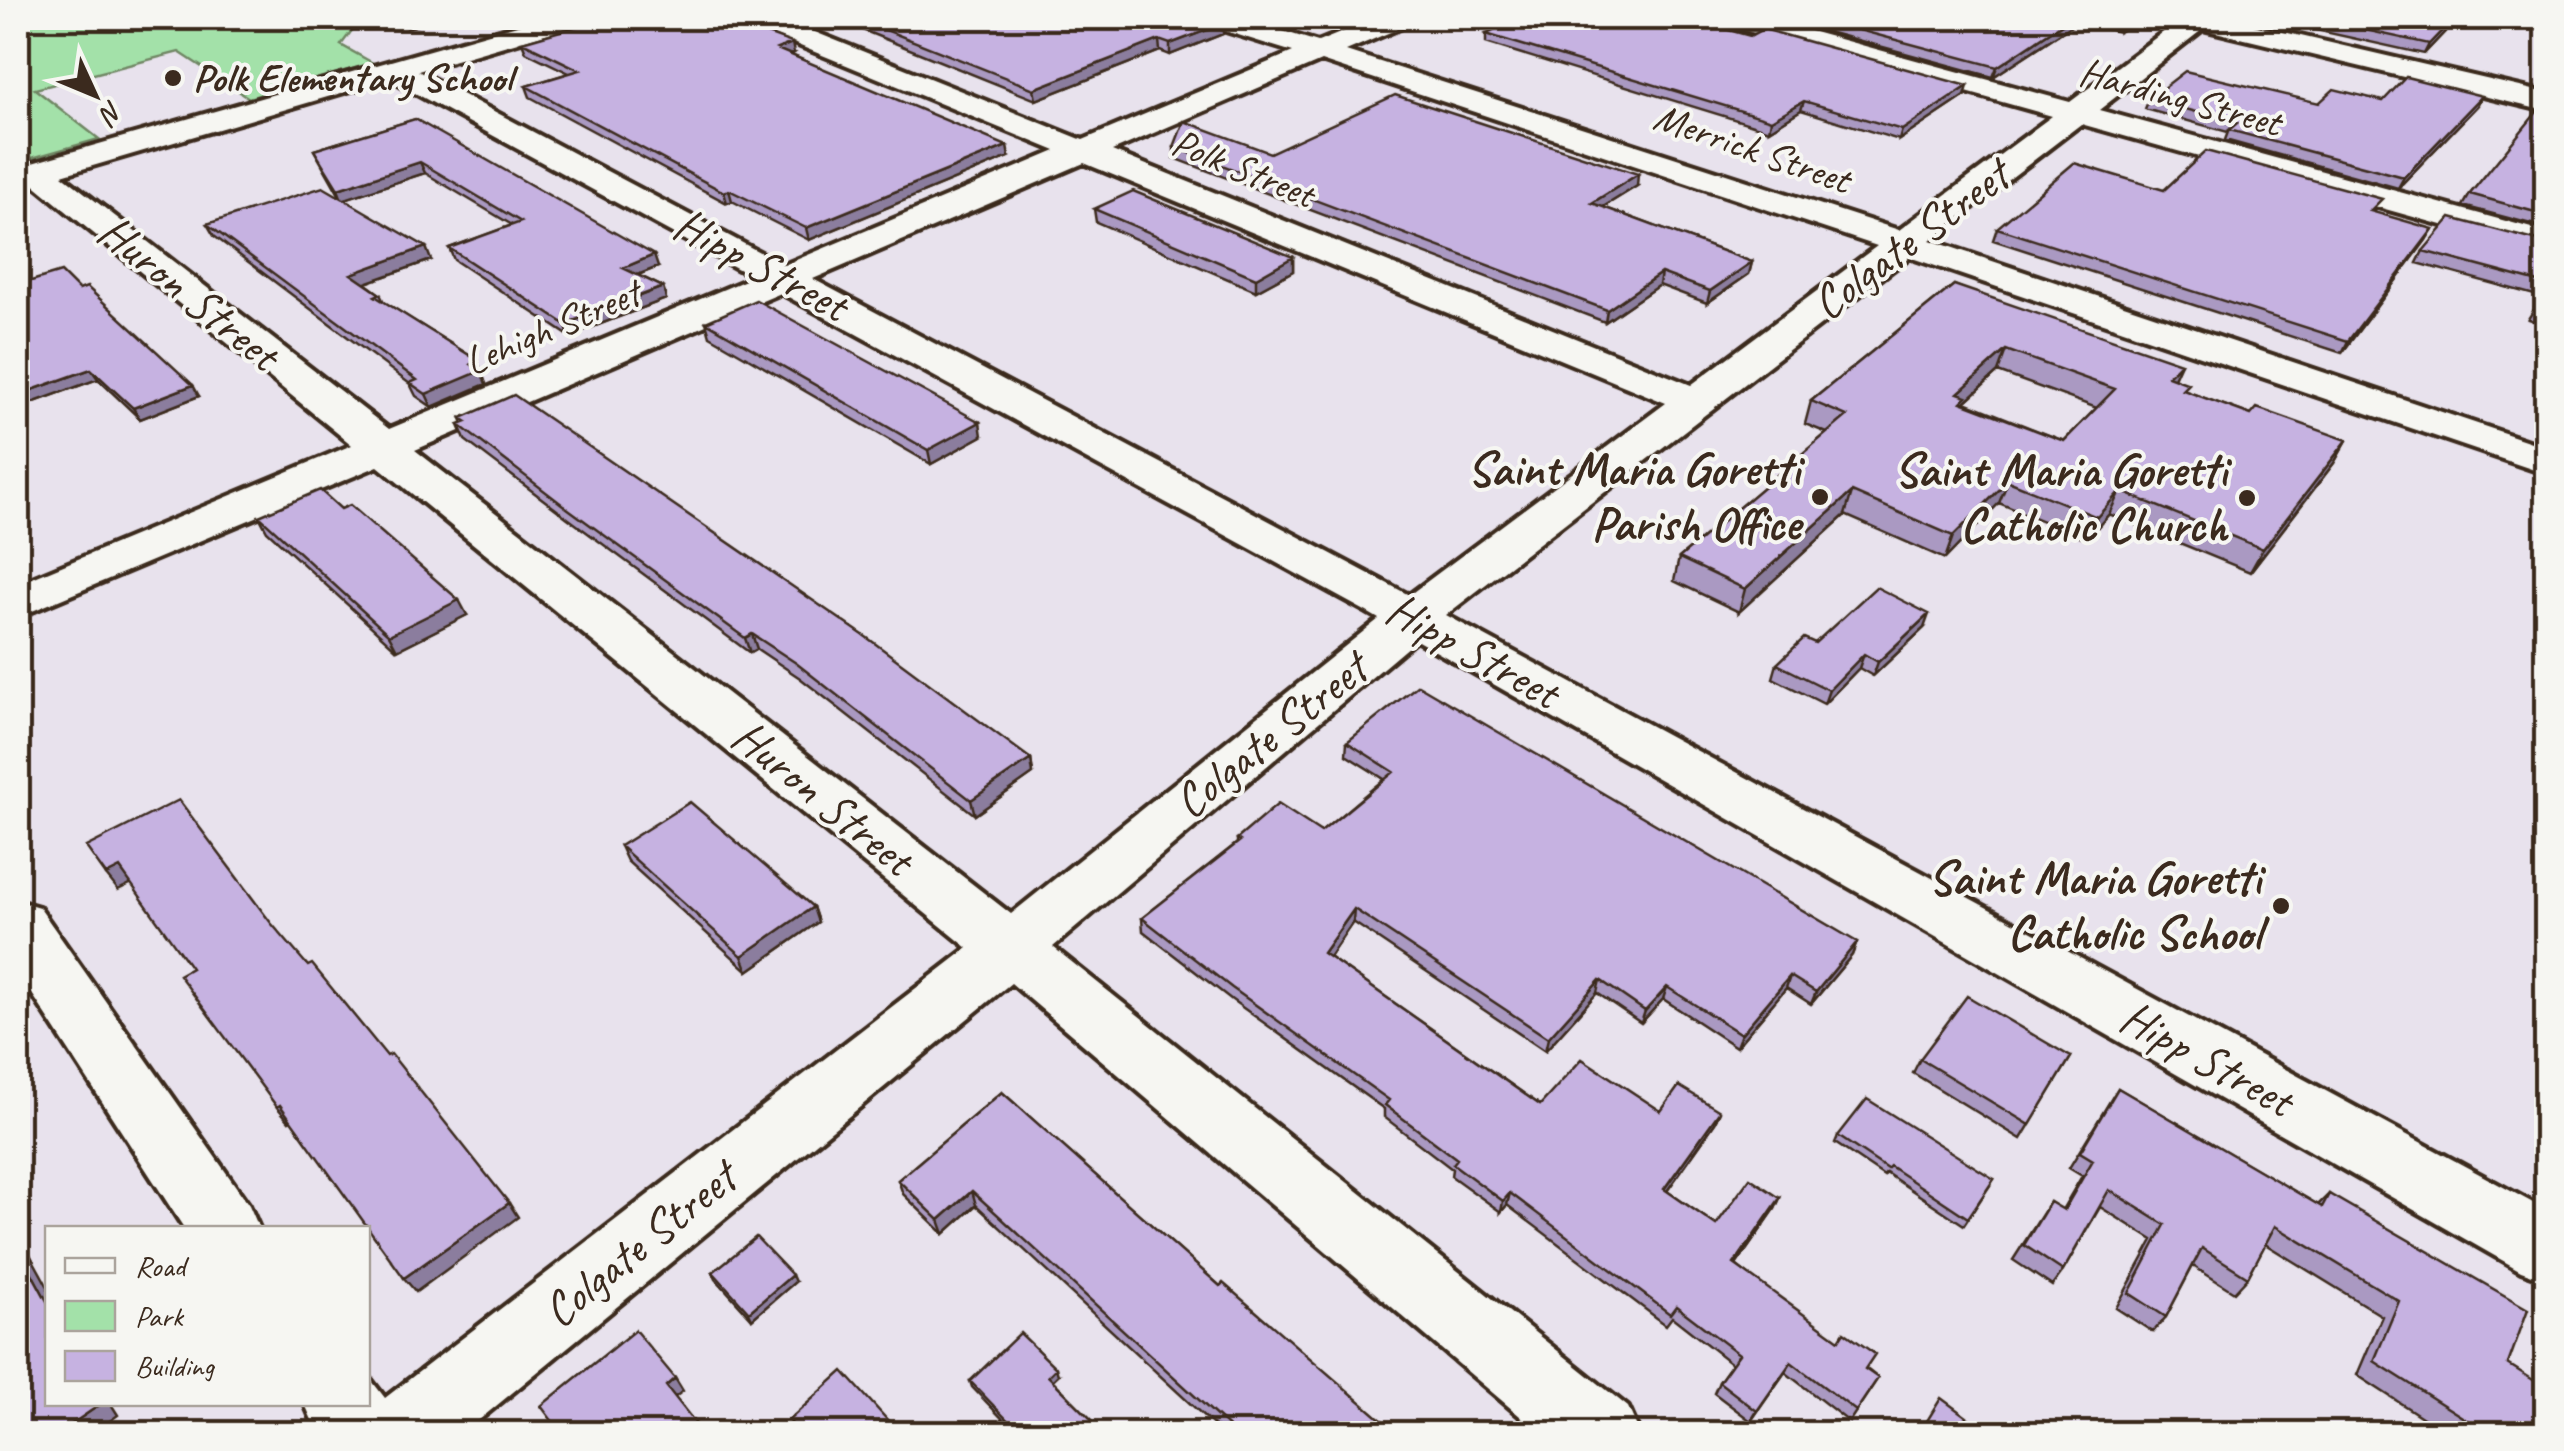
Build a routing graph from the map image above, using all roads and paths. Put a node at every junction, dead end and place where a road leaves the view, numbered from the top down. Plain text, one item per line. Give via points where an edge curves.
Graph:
1 (570, 18) edge
2 (758, 18) edge
3 (1213, 18) edge
4 (1399, 18) edge
5 (1733, 18) edge
6 (2196, 18) edge
7 (1318, 51) junction
8 (392, 69) junction
9 (2546, 102) edge
10 (2076, 113) junction
11 (1085, 150) junction
12 (27, 174) edge
13 (2546, 243) edge
14 (1904, 244) junction
15 (785, 276) junction
16 (1696, 401) junction
17 (384, 448) junction
18 (2546, 461) edge
19 (18, 602) edge
20 (1413, 616) junction
21 (18, 924) edge
22 (1011, 948) junction
23 (223, 1226) edge
24 (2546, 1247) edge
25 (344, 1406) edge
26 (364, 1434) edge
27 (401, 1434) edge
28 (1600, 1434) edge

1 - 8 street
2 - 11 street, Polk Street
3 - 7 street, Merrick Street
4 - 7 street, Lehigh Street
5 - 10 street, Harding Street
6 - 9 street
6 - 10 street, Colgate Street
7 - 11 street, Lehigh Street
7 - 14 street, Merrick Street
8 - 12 street
8 - 15 street, Hipp Street
10 - 13 street, Harding Street
10 - 14 street, Colgate Street
11 - 15 street, Lehigh Street
11 - 16 street, Polk Street
12 - 17 street, Huron Street
14 - 16 street, Colgate Street
14 - 18 street, Merrick Street
15 - 17 street, Lehigh Street
15 - 20 street, Hipp Street
16 - 20 street, Colgate Street
17 - 19 street, Lehigh Street
17 - 22 street, Huron Street
20 - 22 street, Colgate Street
20 - 24 street, Hipp Street
21 - 23 street
22 - 27 street, Colgate Street
22 - 28 street, Huron Street
25 - 26 street

